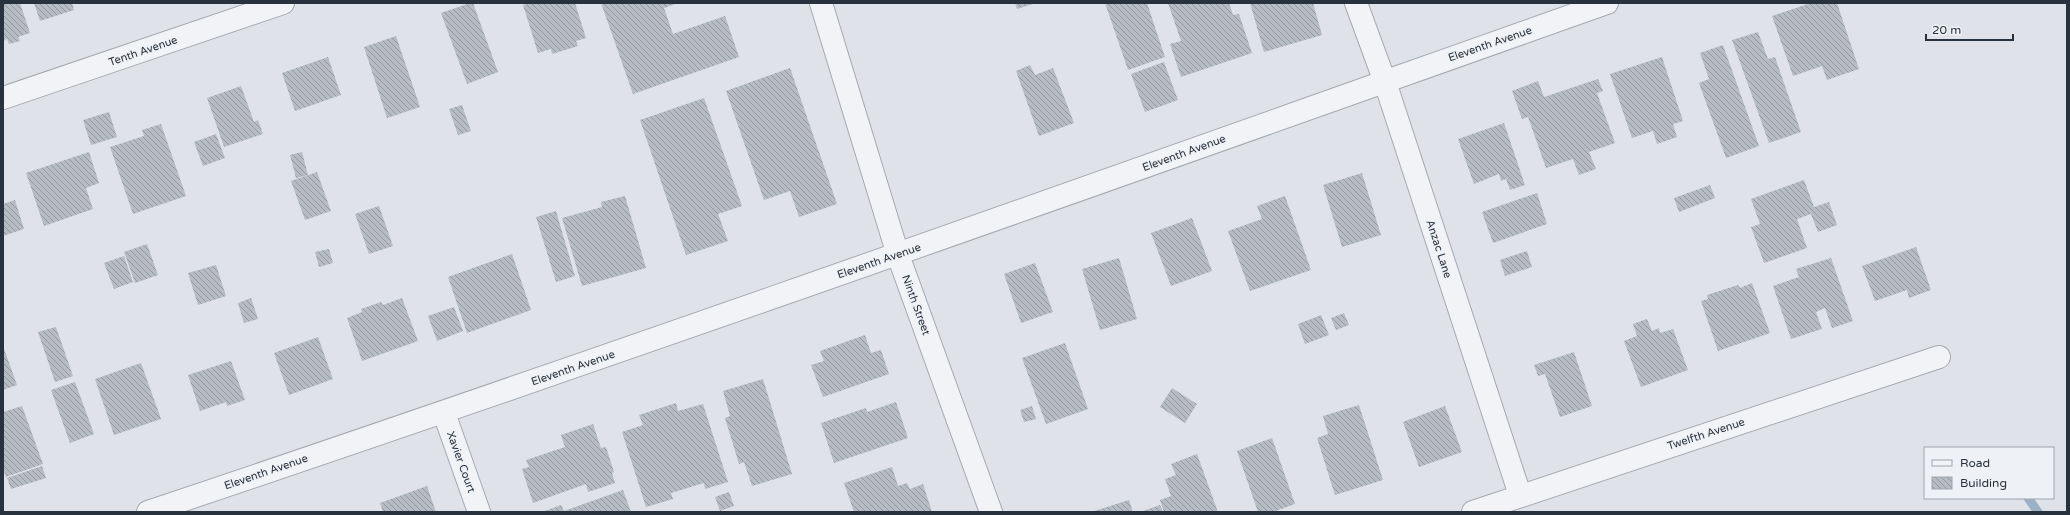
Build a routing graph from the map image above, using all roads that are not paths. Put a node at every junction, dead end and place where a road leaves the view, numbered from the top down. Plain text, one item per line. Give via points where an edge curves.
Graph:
1 (282, 3) edge
2 (821, 3) edge
3 (1356, 3) edge
4 (1607, 3) edge
5 (1385, 82) junction
6 (3, 98) edge
7 (898, 255) junction
8 (1939, 357) dead end
9 (444, 413) junction
10 (1520, 495) junction
11 (148, 512) edge
12 (479, 512) edge
13 (991, 512) edge
14 (1473, 512) edge

1 - 6 street, Tenth Avenue
2 - 7 street, Ninth Street
3 - 5 street, Anzac Lane
4 - 5 street, Eleventh Avenue
5 - 7 street, Eleventh Avenue
5 - 10 street, Anzac Lane
7 - 9 street, Eleventh Avenue
7 - 13 street, Ninth Street
8 - 10 street, Twelfth Avenue
9 - 11 street, Eleventh Avenue
9 - 12 street, Xavier Court
10 - 14 street, Twelfth Avenue

